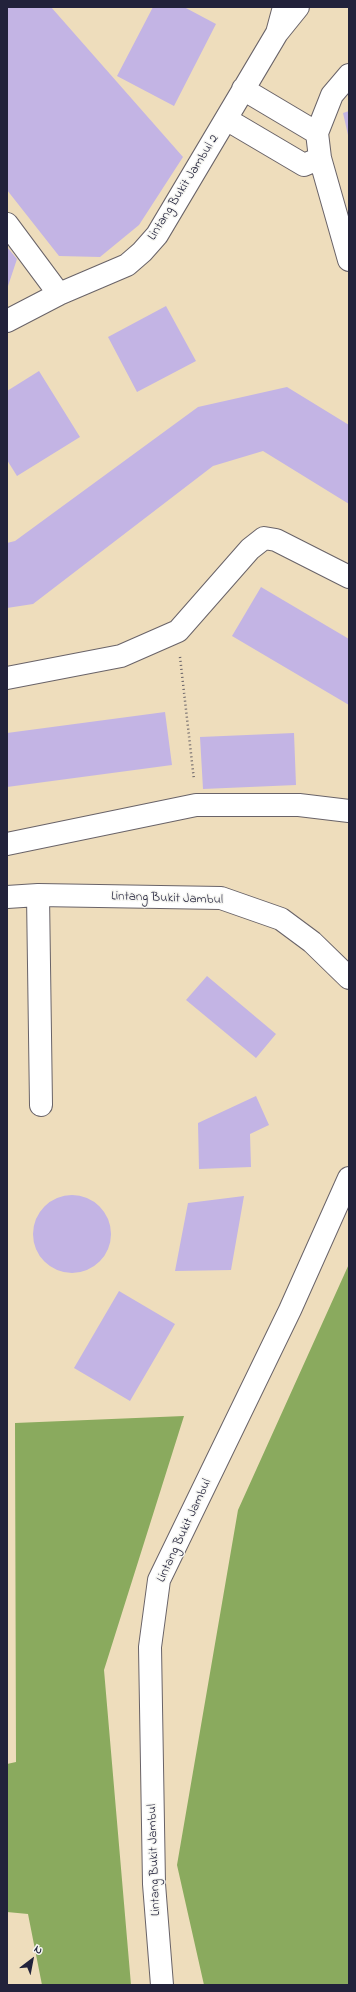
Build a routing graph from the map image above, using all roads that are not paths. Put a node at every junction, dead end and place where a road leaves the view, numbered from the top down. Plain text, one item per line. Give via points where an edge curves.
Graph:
1 (284, 7) edge
2 (298, 7) edge
3 (277, 33) junction
4 (349, 75) edge
5 (243, 89) junction
6 (226, 119) junction
7 (317, 133) junction
8 (320, 158) junction
9 (7, 224) edge
10 (349, 260) edge
11 (59, 294) junction
12 (7, 321) edge
13 (349, 577) edge
14 (7, 678) edge
15 (349, 811) edge
16 (7, 844) edge
17 (38, 895) junction
18 (7, 897) edge
19 (349, 978) edge
20 (41, 1105) dead end
21 (349, 1178) edge
22 (162, 1985) edge

1 - 3 street, Lintang Bukit Jambul 2
2 - 3 street, Lintang Bukit Jambul 2
3 - 5 street, Lintang Bukit Jambul 2
4 - 7 street via 332,95
5 - 6 street, Lintang Bukit Jambul 2
5 - 7 street
6 - 8 street via 304,165
6 - 11 street, Lintang Bukit Jambul 2 via 157,235 142,252 127,265
7 - 8 street
8 - 10 street
9 - 11 street
11 - 12 street, Lintang Bukit Jambul 2
13 - 14 street via 276,540 264,538 250,549 178,631 121,656
15 - 16 street via 300,805 196,805
17 - 18 street, Lintang Bukit Jambul
17 - 19 street, Lintang Bukit Jambul via 221,898 281,919 312,942
17 - 20 street
21 - 22 street, Lintang Bukit Jambul via 290,1310 160,1580 150,1647 154,1884

